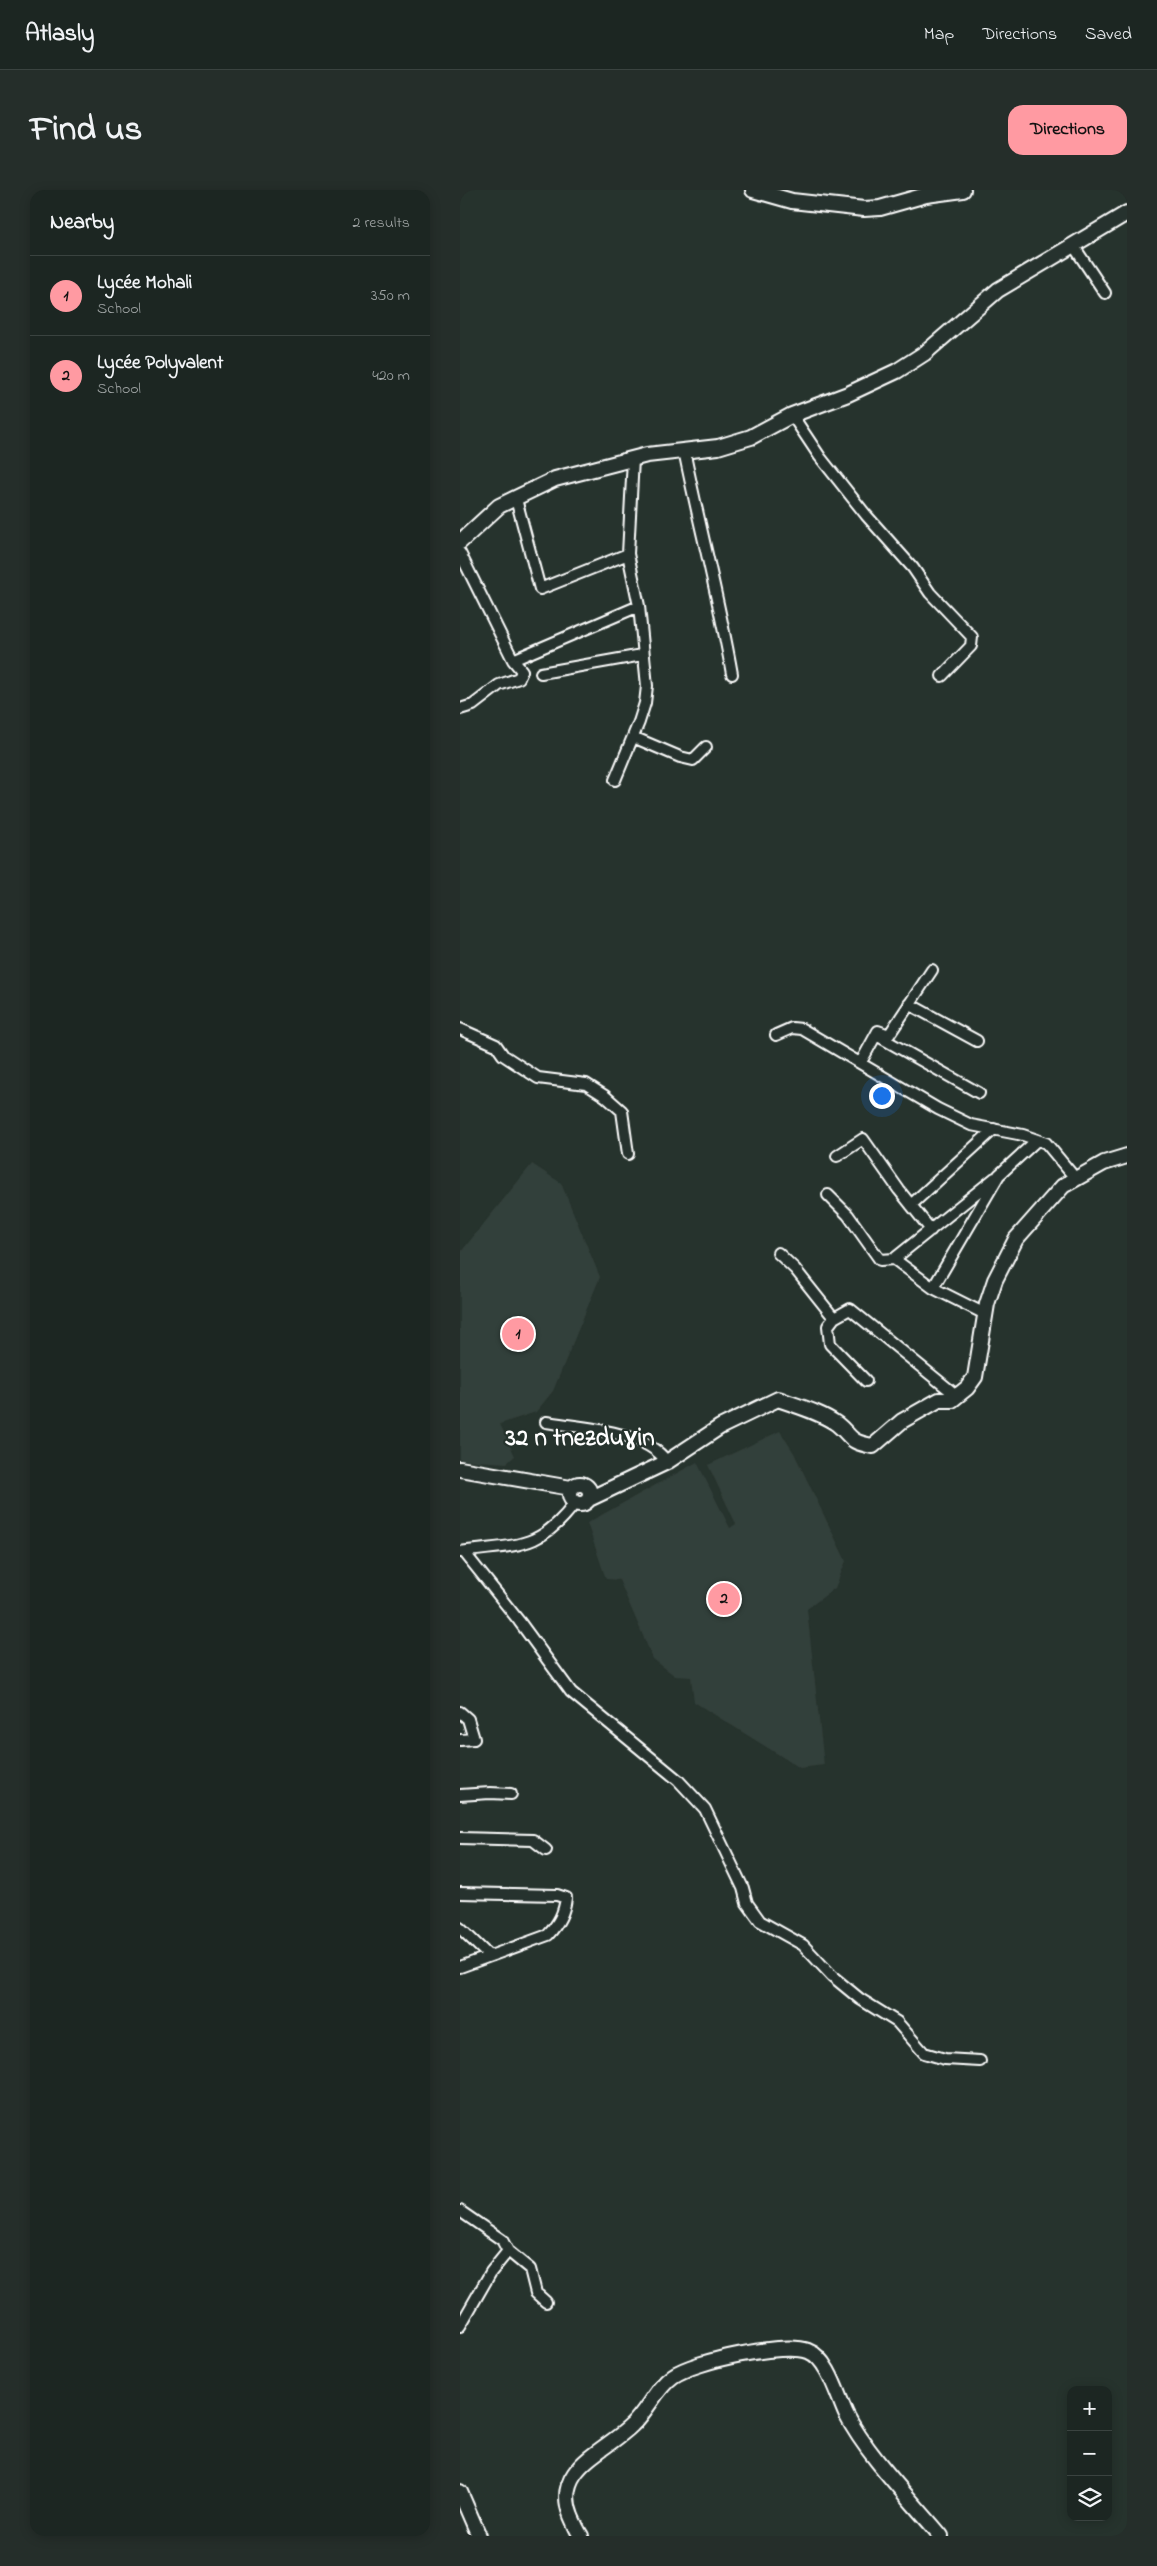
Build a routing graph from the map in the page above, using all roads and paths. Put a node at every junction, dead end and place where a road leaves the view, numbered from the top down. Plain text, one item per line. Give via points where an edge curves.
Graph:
1 (752, 190) edge
2 (963, 190) edge
3 (1127, 213) edge
4 (1073, 245) junction
5 (1106, 293) dead end
6 (792, 415) junction
7 (684, 450) junction
8 (633, 458) junction
9 (516, 499) junction
10 (460, 542) edge
11 (460, 553) edge
12 (628, 554) junction
13 (639, 606) junction
14 (642, 655) junction
15 (514, 660) junction
16 (541, 673) dead end
17 (732, 674) dead end
18 (942, 676) dead end
19 (460, 709) edge
20 (633, 737) junction
21 (706, 747) dead end
22 (616, 780) dead end
23 (932, 970) dead end
24 (909, 1004) junction
25 (460, 1029) edge
26 (776, 1035) dead end
27 (876, 1035) junction
28 (977, 1041) dead end
29 (861, 1062) junction
30 (979, 1093) dead end
31 (994, 1129) junction
32 (1037, 1140) junction
33 (628, 1154) dead end
34 (837, 1156) dead end
35 (1127, 1156) edge
36 (999, 1174) junction
37 (1075, 1178) junction
38 (828, 1195) dead end
39 (911, 1205) junction
40 (932, 1230) junction
41 (778, 1253) dead end
42 (894, 1259) junction
43 (933, 1288) junction
44 (985, 1314) junction
45 (834, 1318) junction
46 (866, 1381) dead end
47 (957, 1396) junction
48 (546, 1422) dead end
49 (667, 1462) junction
50 (460, 1469) edge
51 (588, 1496) junction
52 (462, 1552) edge
53 (460, 1712) edge
54 (460, 1740) edge
55 (511, 1794) dead end
56 (460, 1795) edge
57 (460, 1838) edge
58 (546, 1850) dead end
59 (460, 1893) edge
60 (460, 1928) edge
61 (489, 1956) junction
62 (460, 1967) edge
63 (980, 2061) dead end
64 (460, 2211) edge
65 (508, 2251) junction
66 (546, 2302) dead end
67 (460, 2326) edge
68 (460, 2492) edge
69 (479, 2536) edge
70 (581, 2536) edge
71 (941, 2536) edge

1 - 2 street via 792,201 864,209
3 - 4 street
4 - 5 street
4 - 6 street via 998,290 925,353 897,372
6 - 7 street via 751,437 718,447
6 - 18 street via 860,508 913,568 930,593 972,637 971,646
7 - 8 street
7 - 17 street
8 - 9 street via 555,479
8 - 12 street
9 - 10 street via 498,506
9 - 12 street via 540,589
11 - 15 street
12 - 13 street
13 - 14 street
13 - 15 street
14 - 16 street
14 - 20 street via 646,703
15 - 19 street via 522,671 519,678 499,685 473,705
20 - 21 street via 693,760
20 - 22 street
23 - 24 street
24 - 27 street via 889,1035 878,1031
24 - 28 street
25 - 33 street via 496,1045 503,1055 538,1078 586,1084 601,1092 622,1111
26 - 29 street via 792,1028 802,1029
27 - 29 street
27 - 30 street
29 - 31 street via 938,1109 971,1125
31 - 32 street
31 - 39 street
32 - 36 street
32 - 37 street via 1046,1143
34 - 39 street via 863,1139
35 - 37 street via 1104,1163
36 - 40 street
36 - 43 street
37 - 44 street via 1063,1186 1016,1239 995,1280
38 - 42 street via 848,1215 880,1260
39 - 40 street
40 - 42 street
41 - 45 street
42 - 43 street
43 - 44 street
44 - 47 street via 975,1377
45 - 46 street via 828,1326 830,1344
45 - 47 street via 850,1309
47 - 49 street via 952,1400 940,1400 902,1421 873,1446 859,1444 837,1424 778,1399 720,1427
48 - 49 street via 633,1438 661,1454
49 - 51 street via 635,1479
50 - 51 street via 572,1488 578,1484
51 - 52 street via 530,1542 511,1548
52 - 63 street via 519,1621 571,1692 678,1780 705,1809 747,1903 760,1921 803,1945 832,1976 860,1999 897,2022 924,2053 945,2059
53 - 54 street via 468,1720 474,1738
55 - 56 street
57 - 58 street via 534,1840
59 - 61 street via 557,1895 566,1898 558,1924 548,1935
60 - 61 street
61 - 62 street
64 - 65 street via 502,2240
65 - 66 street via 530,2269 536,2293
65 - 67 street via 491,2272
68 - 69 street
70 - 71 street via 567,2505 567,2486 591,2456 632,2425 673,2376 700,2363 784,2348 809,2351 825,2365 861,2439

